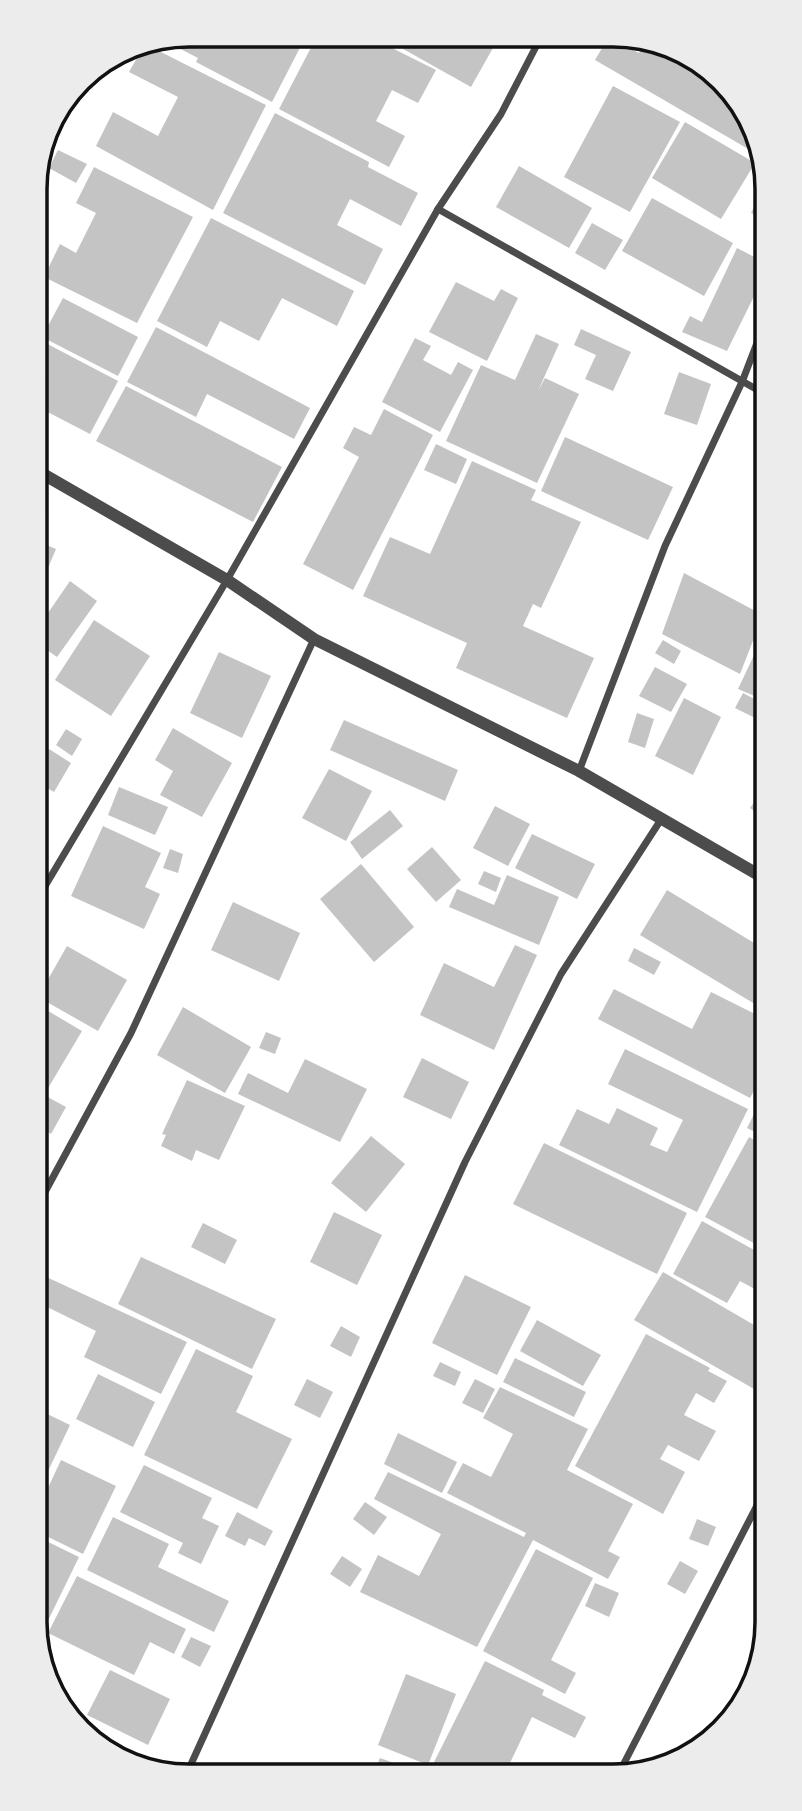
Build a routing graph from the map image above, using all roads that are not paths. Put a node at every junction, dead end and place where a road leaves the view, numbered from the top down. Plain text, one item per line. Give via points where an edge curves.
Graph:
1 (536, 47) edge
2 (439, 209) junction
3 (755, 348) edge
4 (742, 382) junction
5 (755, 389) edge
6 (48, 477) edge
7 (227, 580) junction
8 (314, 639) junction
9 (579, 771) junction
10 (663, 818) junction
11 (755, 872) edge
12 (48, 882) edge
13 (47, 1188) edge
14 (754, 1511) edge
15 (624, 1763) edge
16 (191, 1764) edge

1 - 2 street via 501,114
2 - 4 street
2 - 7 street
3 - 4 street
4 - 5 street
4 - 9 street via 665,546
6 - 7 street
7 - 8 street
7 - 12 street
8 - 9 street
8 - 13 street via 131,1033
9 - 10 street
10 - 11 street
10 - 16 street via 561,974 465,1162
14 - 15 street

